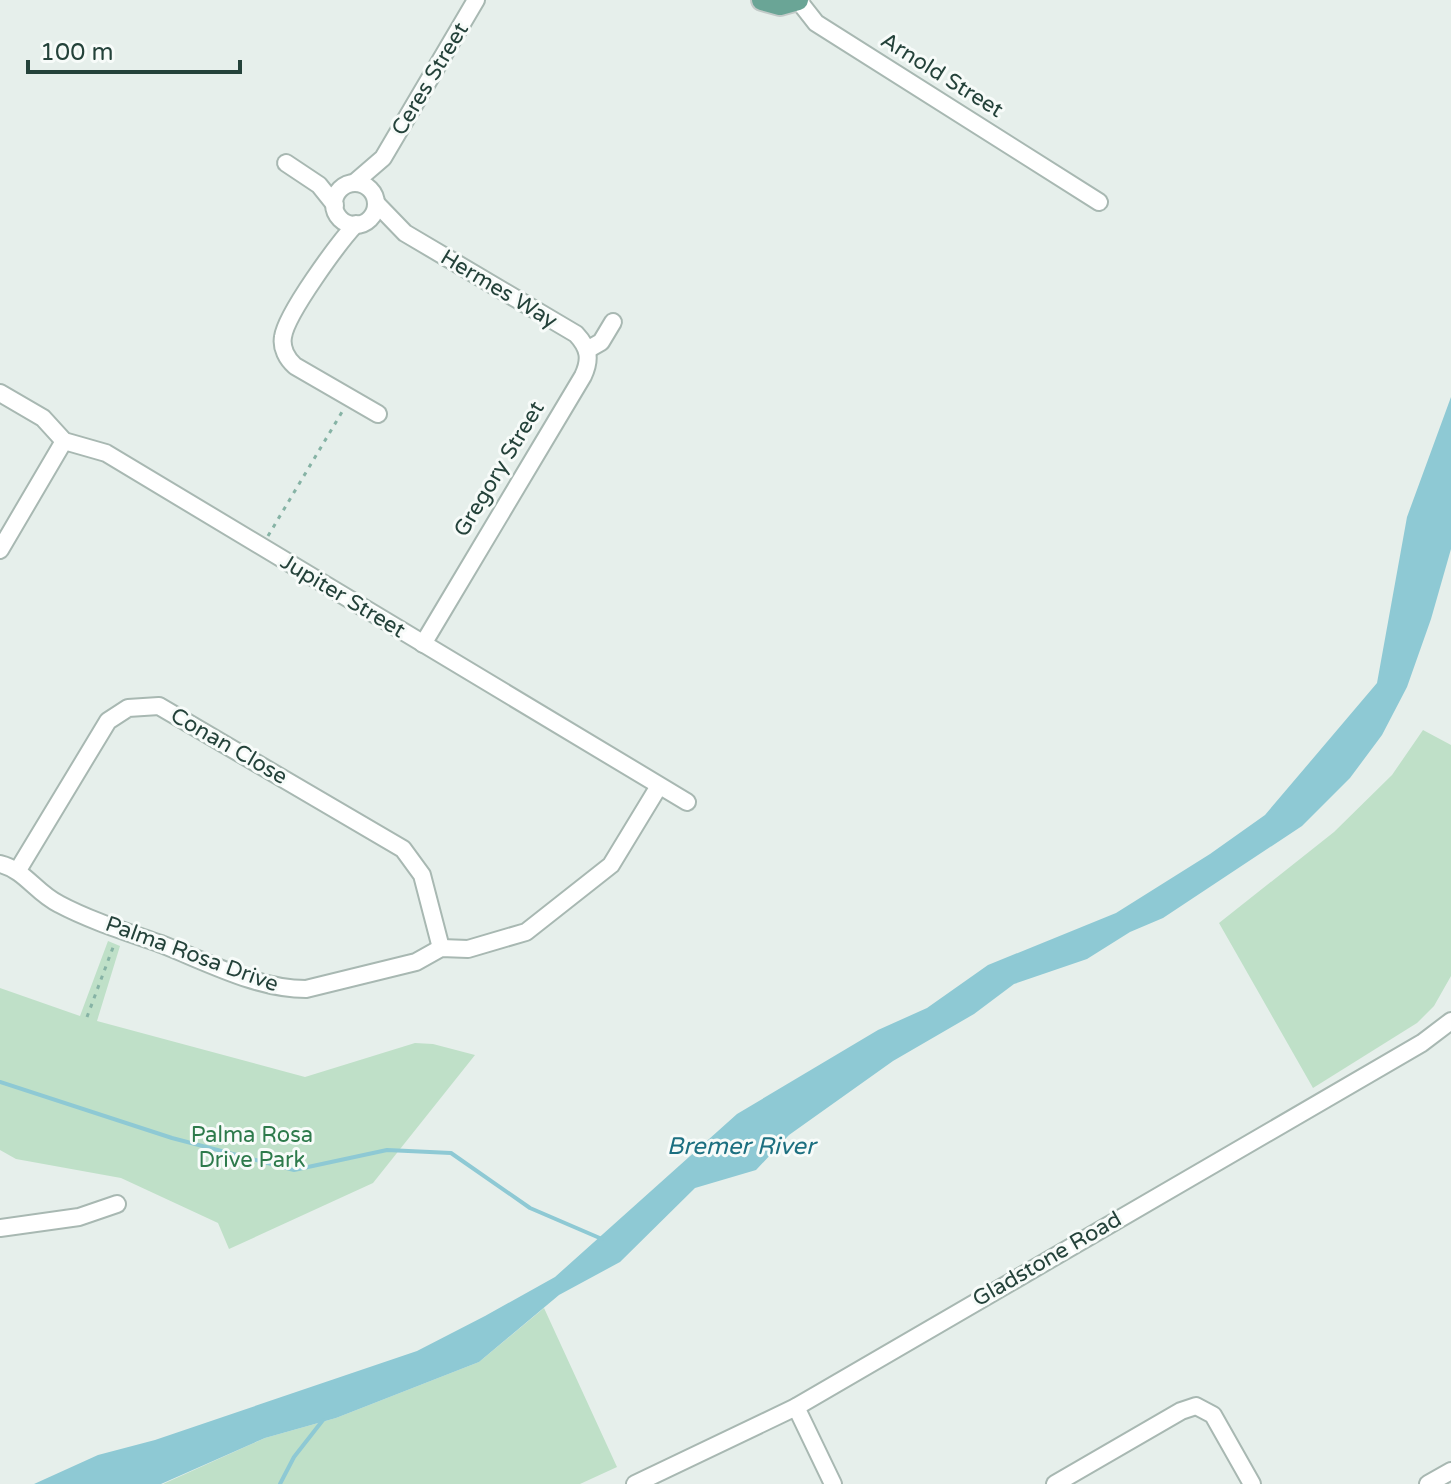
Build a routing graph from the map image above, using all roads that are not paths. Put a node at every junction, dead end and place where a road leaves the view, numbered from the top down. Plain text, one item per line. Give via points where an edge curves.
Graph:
1 (476, 0) edge
2 (762, 0) edge
3 (798, 0) edge
4 (383, 158) junction
5 (286, 163) dead end
6 (309, 177) junction
7 (351, 184) junction
8 (375, 200) junction
9 (1099, 202) dead end
10 (337, 211) junction
11 (360, 224) junction
12 (405, 233) junction
13 (330, 256) junction
14 (613, 322) dead end
15 (587, 350) junction
16 (0, 393) edge
17 (378, 414) dead end
18 (64, 441) junction
19 (0, 550) edge
20 (423, 644) junction
21 (659, 786) junction
22 (687, 802) dead end
23 (0, 864) edge
24 (18, 870) junction
25 (441, 948) junction
26 (1451, 1021) edge
27 (117, 1204) dead end
28 (0, 1228) edge
29 (796, 1407) junction
30 (1451, 1471) edge
31 (635, 1484) edge
32 (833, 1484) edge
33 (1055, 1484) edge
34 (1252, 1484) edge
35 (1428, 1484) edge

1 - 4 street, Ceres Street
2 - 3 main road, Arnold Street via 780,5
3 - 9 street, Arnold Street via 826,30
4 - 7 street, Ceres Street
4 - 8 street, Ceres Street
5 - 6 street
6 - 7 street
6 - 10 street
7 - 8 street via 367,187
7 - 10 street via 338,193
8 - 11 street via 373,215
8 - 12 street, Hermes Way
10 - 11 street
10 - 13 street
11 - 12 street, Hermes Way
11 - 13 street
12 - 15 street, Hermes Way via 576,334
13 - 17 street via 286,329 283,345 295,366
14 - 15 street, Gregory Street via 601,342
15 - 20 street, Gregory Street via 583,376
16 - 18 street, Jupiter Street via 43,418
18 - 19 street
18 - 20 street, Jupiter Street via 106,453
20 - 21 street, Jupiter Street
21 - 22 street, Jupiter Street
21 - 25 street, Palma Rosa Drive via 611,865 526,932 468,949
23 - 24 street, Palma Rosa Drive
24 - 25 street, Palma Rosa Drive via 56,903 290,989 325,986 416,962
24 - 25 street, Conan Close via 108,721 128,708 159,706 403,849 422,875
26 - 29 street, Gladstone Road via 1422,1043
27 - 28 street via 79,1217
29 - 31 street, Gladstone Road
29 - 32 street
30 - 35 street
33 - 34 street via 1196,1406 1213,1415

